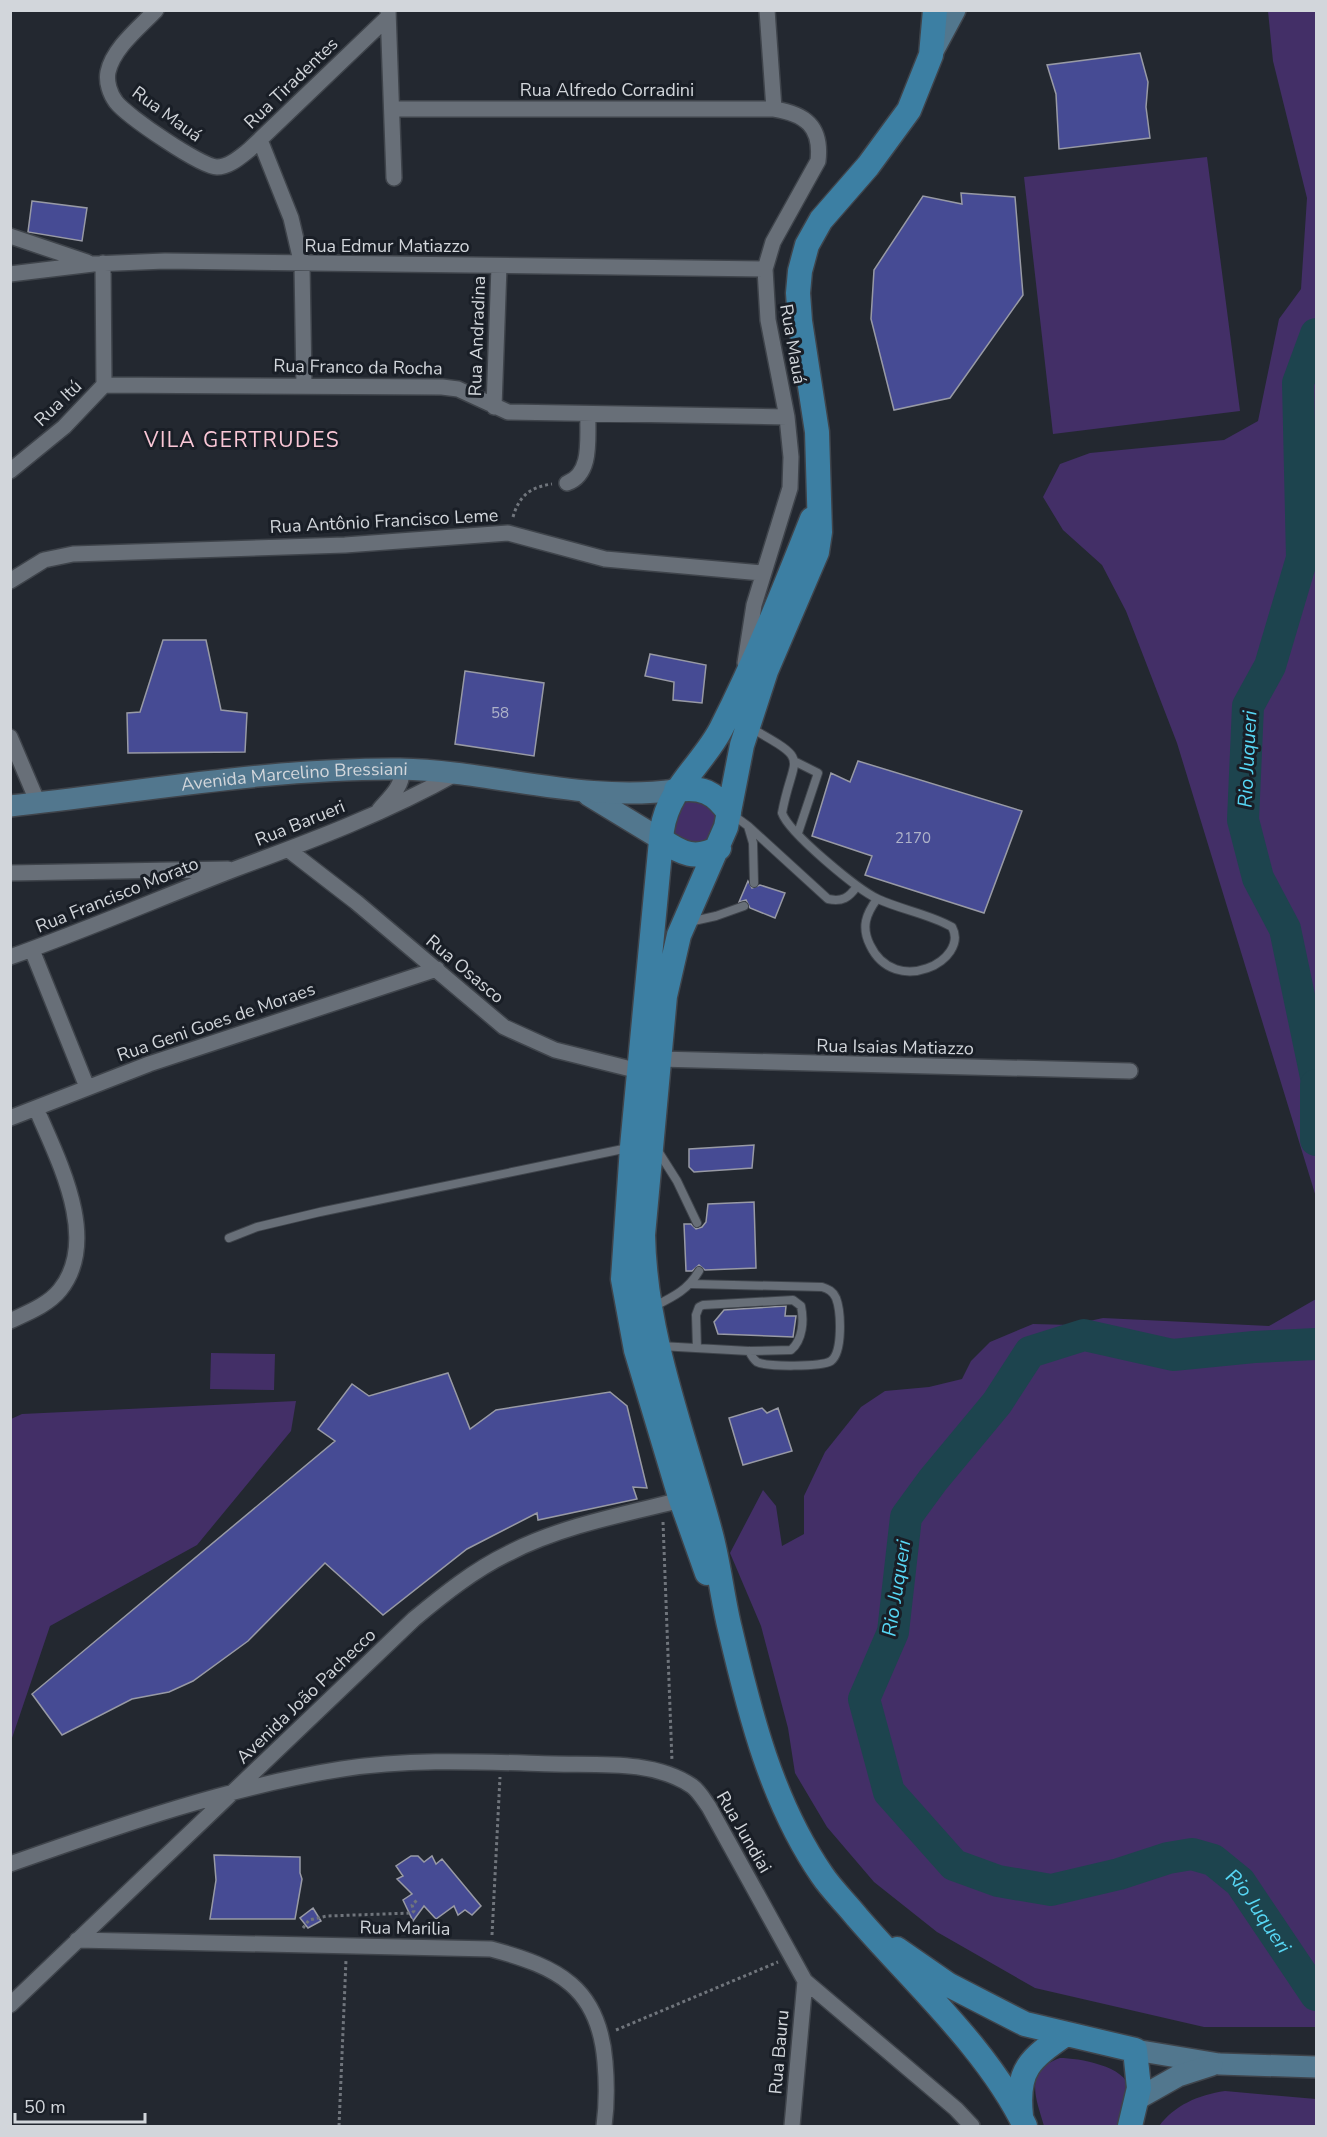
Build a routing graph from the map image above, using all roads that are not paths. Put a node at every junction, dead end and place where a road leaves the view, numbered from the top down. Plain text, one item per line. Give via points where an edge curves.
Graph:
1 (156, 10) edge
2 (767, 10) edge
3 (936, 10) edge
4 (955, 10) edge
5 (388, 14) edge
6 (931, 55) junction
7 (392, 109) junction
8 (774, 110) junction
9 (814, 131) joint
10 (260, 140) junction
11 (215, 167) joint
12 (394, 178) dead end
13 (10, 236) edge
14 (98, 263) junction
15 (302, 265) junction
16 (499, 266) junction
17 (765, 269) junction
18 (10, 274) edge
19 (104, 385) junction
20 (304, 385) junction
21 (494, 407) junction
22 (588, 415) junction
23 (787, 417) junction
24 (10, 471) edge
25 (567, 483) road end
26 (818, 501) junction
27 (762, 573) junction
28 (10, 581) edge
29 (742, 687) junction
30 (748, 726) junction
31 (10, 736) edge
32 (796, 762) junction
33 (402, 769) junction
34 (457, 774) junction
35 (676, 790) junction
36 (580, 791) junction
37 (38, 803) junction
38 (10, 807) edge
39 (377, 812) junction
40 (739, 820) junction
41 (798, 833) junction
42 (662, 840) junction
43 (719, 848) junction
44 (290, 851) junction
45 (237, 869) junction
46 (10, 873) edge
47 (754, 883) dead end
48 (857, 886) junction
49 (877, 899) junction
50 (744, 906) dead end
51 (684, 922) junction
52 (32, 950) junction
53 (10, 957) edge
54 (437, 969) junction
55 (659, 1059) junction
56 (639, 1071) junction
57 (1130, 1071) dead end
58 (87, 1087) junction
59 (36, 1108) junction
60 (10, 1118) edge
61 (642, 1144) junction
62 (697, 1223) dead end
63 (229, 1238) dead end
64 (699, 1270) dead end
65 (692, 1284) junction
66 (649, 1309) junction
67 (10, 1321) edge
68 (658, 1346) junction
69 (697, 1348) junction
70 (749, 1351) junction
71 (672, 1502) junction
72 (729, 1628) junction
73 (238, 1789) junction
74 (10, 1864) edge
75 (866, 1927) junction
76 (77, 1940) junction
77 (805, 1980) junction
78 (10, 2005) edge
79 (1066, 2034) junction
80 (1135, 2050) junction
81 (1227, 2064) junction
82 (1317, 2067) edge
83 (1138, 2098) junction
84 (1024, 2123) edge
85 (604, 2127) edge
86 (792, 2127) edge
87 (972, 2127) edge
88 (1130, 2127) edge

1 - 11 street, Rua Mauá via 119,50 108,69 107,81 116,102 136,120 203,164
2 - 8 street
3 - 6 main road
4 - 6 street
5 - 7 street
5 - 10 street, Rua Tiradentes
6 - 26 main road via 909,110 868,166 820,220 807,245 798,293 817,432
7 - 8 street, Rua Alfredo Corradini
7 - 12 street
8 - 9 street, Rua Alfredo Corradini via 794,112
9 - 17 street, Rua Mauá via 818,161 773,242
10 - 11 street, Rua Tiradentes via 235,160
10 - 15 street via 291,218
13 - 14 street
14 - 15 street, Rua Edmur Matiazzo
14 - 18 street, Rua Edmur Matiazzo
14 - 19 street
15 - 16 street, Rua Edmur Matiazzo
15 - 20 street
16 - 17 street, Rua Edmur Matiazzo
16 - 21 street, Rua Andradina
17 - 23 street, Rua Mauá via 768,320
19 - 20 street, Rua Franco da Rocha
19 - 24 street, Rua Itú via 64,427
20 - 21 street, Rua Franco da Rocha via 442,387 458,389
21 - 22 street, Rua Franco da Rocha via 508,412
22 - 23 street, Rua Franco da Rocha
22 - 25 street via 584,467 576,480
23 - 27 street, Rua Mauá via 790,488 776,541
26 - 29 main road
26 - 30 main road via 817,552 766,671
27 - 28 street, Rua Antônio Francisco Leme via 605,559 508,533 345,545 73,554 44,561
27 - 29 street, Rua Mauá
29 - 35 main road via 706,754
30 - 32 lane via 789,750
30 - 40 main road
31 - 37 street
32 - 41 lane via 782,813
32 - 41 lane via 818,773
33 - 34 street, Avenida Marcelino Bressiani
33 - 37 street, Avenida Marcelino Bressiani via 307,771
33 - 39 street, Rua Barueri via 397,789
34 - 36 street, Avenida Marcelino Bressiani
34 - 39 street, Rua Barueri
35 - 36 street, Avenida Marcelino Bressiani via 625,794
35 - 40 main road via 709,791
35 - 42 main road via 663,819
36 - 42 street
37 - 38 street, Avenida Marcelino Bressiani
39 - 44 street, Rua Barueri
40 - 43 main road
40 - 47 lane via 753,843
40 - 48 lane via 828,899 847,898
41 - 48 lane
42 - 43 main road via 690,856
42 - 56 main road
43 - 51 main road
44 - 45 street, Rua Barueri
44 - 54 street, Rua Osasco
45 - 46 street
45 - 52 street, Rua Francisco Morato
48 - 49 lane
49 - 49 lane via 867,912 866,937 879,960 890,969 921,971 952,949 956,938 952,927
50 - 51 lane
51 - 55 main road via 669,973
52 - 53 street, Rua Francisco Morato
52 - 58 street
54 - 56 street, Rua Osasco via 504,1027 555,1050
54 - 58 street, Rua Geni Goes de Moraes
55 - 57 street, Rua Isaias Matiazzo
55 - 61 main road
56 - 61 main road
58 - 59 street, Rua Geni Goes de Moraes
59 - 60 street, Rua Geni Goes de Moraes
59 - 67 street via 72,1197 75,1257 60,1290 44,1304
61 - 62 lane via 677,1181
61 - 63 lane via 320,1212
61 - 66 main road
61 - 71 main road via 624,1245 623,1280
64 - 65 lane
65 - 66 lane
65 - 70 lane via 831,1290 836,1298 840,1342 831,1361 817,1365 767,1364 759,1363
66 - 68 main road
68 - 69 lane
68 - 72 main road via 711,1534
69 - 70 lane
69 - 70 lane via 696,1315 703,1305 793,1300 799,1303 803,1321 796,1346 785,1351
71 - 72 main road
71 - 73 street, Avenida João Pachecco via 560,1533 510,1552 461,1580 414,1619
72 - 75 main road via 772,1779 792,1827 823,1877
73 - 74 street, Rua Jundiai
73 - 76 street, Avenida João Pachecco
73 - 77 street, Rua Jundiai via 342,1769 406,1762 628,1766 673,1776 694,1787 709,1807
75 - 79 main road via 948,1985 1025,2024
75 - 84 main road via 967,2039
76 - 78 street, Avenida João Pachecco
76 - 85 street, Rua Marilia via 491,1949 531,1960 580,1991 603,2036 608,2100
77 - 86 street, Rua Bauru
77 - 87 street, Rua Jundiai
79 - 80 main road
79 - 84 main road via 1028,2063 1020,2088
80 - 81 street
80 - 83 main road
81 - 82 street
81 - 83 street via 1186,2072
83 - 88 main road

